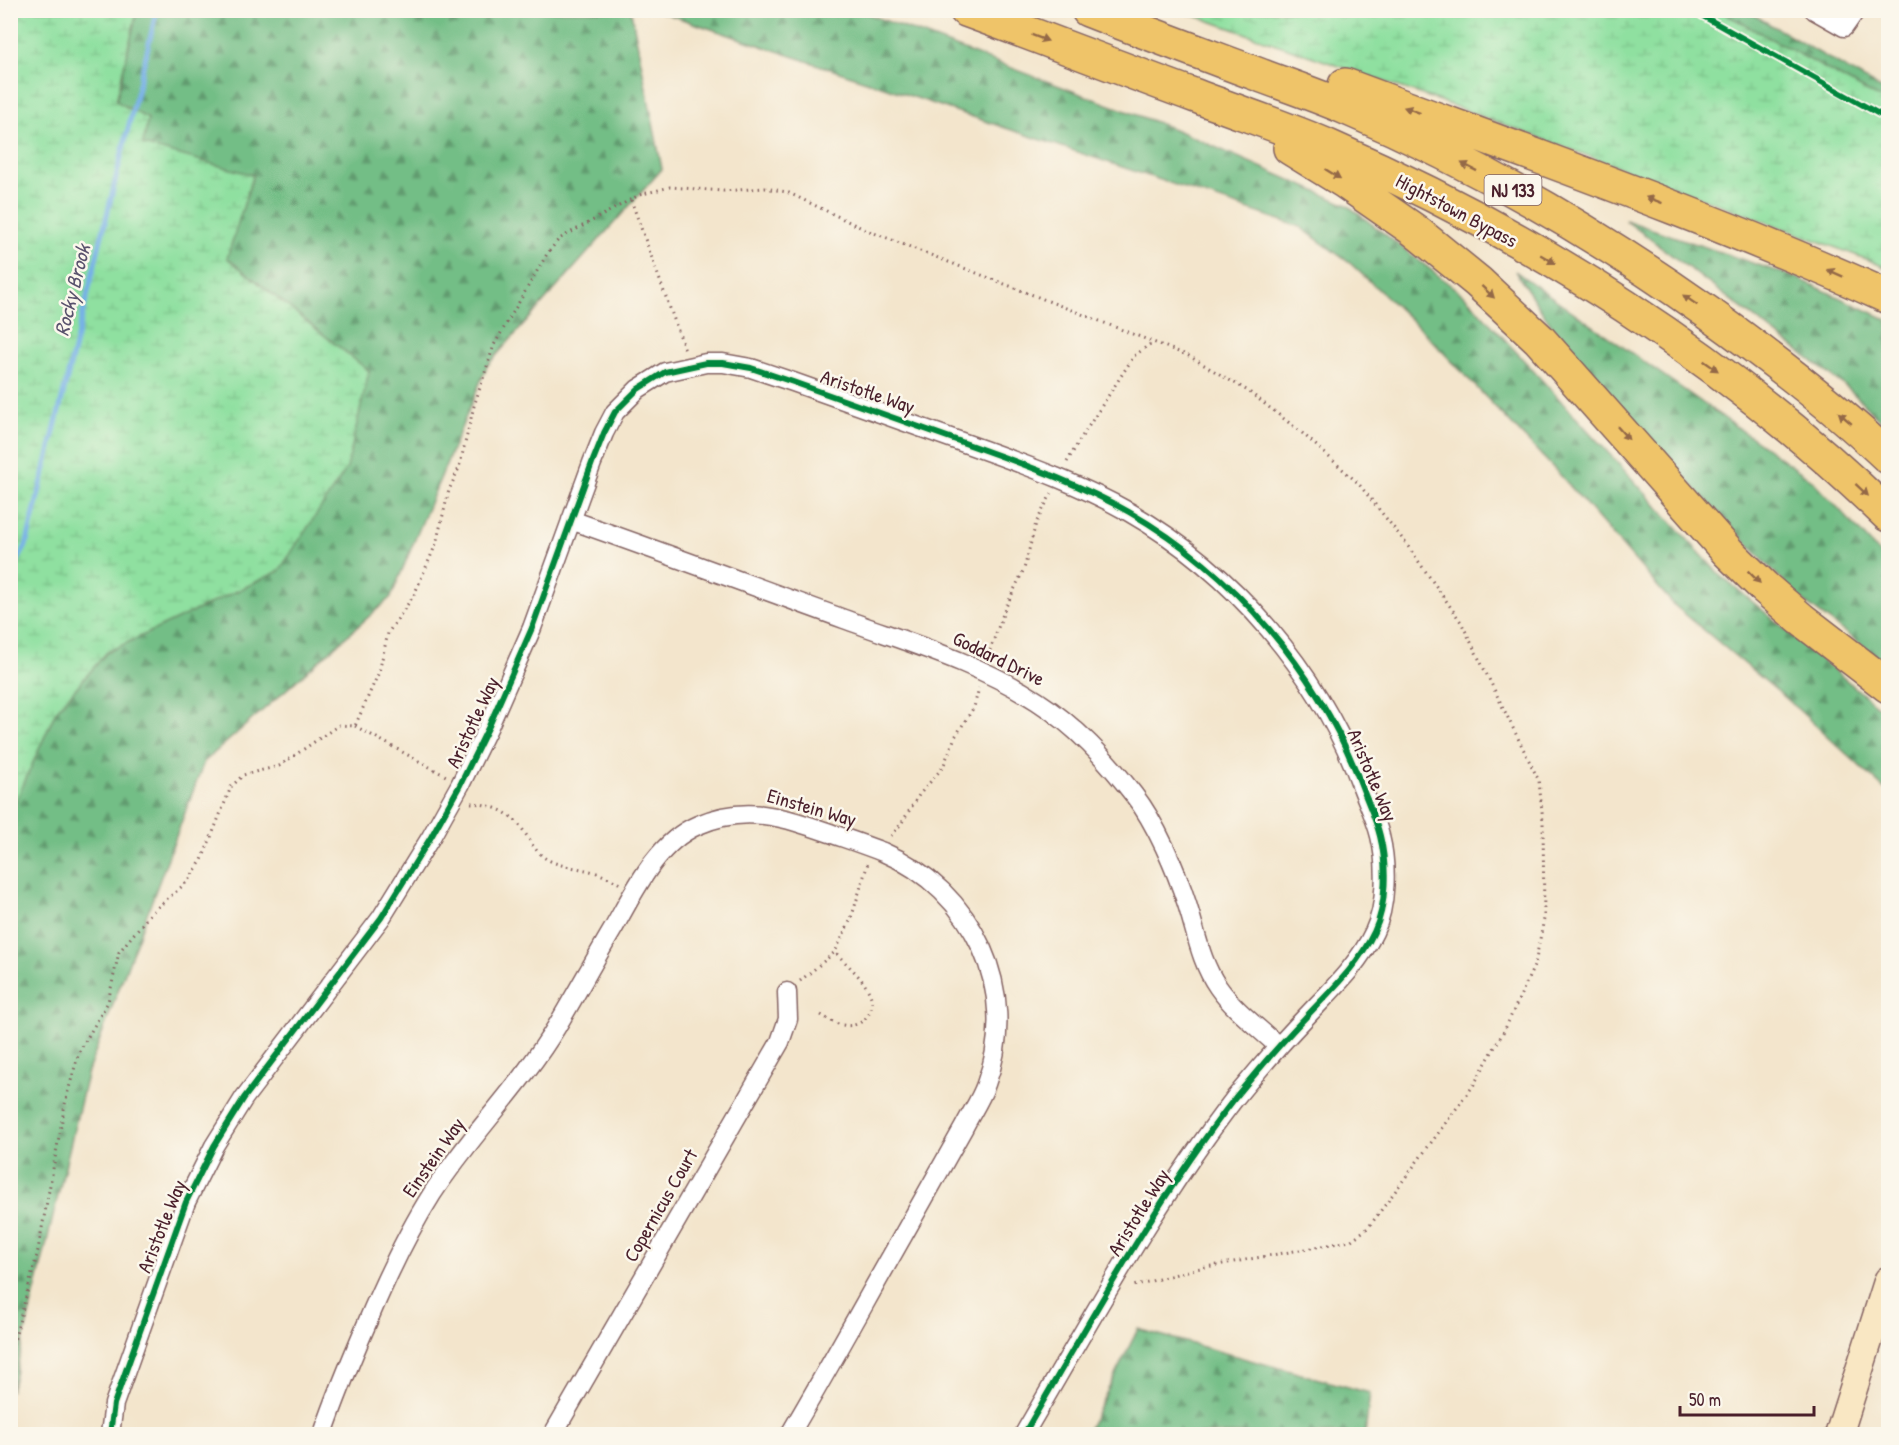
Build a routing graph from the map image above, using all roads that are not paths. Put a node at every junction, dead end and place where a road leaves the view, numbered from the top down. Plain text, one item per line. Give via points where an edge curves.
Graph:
1 (966, 10) edge
2 (1088, 10) edge
3 (1102, 10) edge
4 (1814, 10) edge
5 (1856, 10) edge
6 (1151, 80) junction
7 (1888, 297) edge
8 (1888, 457) edge
9 (1888, 515) edge
10 (571, 520) junction
11 (1888, 686) edge
12 (787, 992) road end
13 (1278, 1046) junction
14 (1888, 1280) edge
15 (110, 1434) edge
16 (323, 1434) edge
17 (553, 1434) edge
18 (790, 1434) edge
19 (1024, 1434) edge
20 (1839, 1434) edge

1 -> 6 highway, Hightstown Bypass / NJ 133
8 -> 2 highway, NJ 133 via 1823,399 1666,283 1489,177 1343,106
7 -> 3 highway via 1715,223 1337,82
4 - 5 street via 1844,27
6 -> 9 highway, Hightstown Bypass / NJ 133 via 1348,155 1470,214 1558,264 1732,381 1797,432
6 -> 11 highway via 1292,149 1414,230 1478,282 1539,339 1728,552 1801,619
10 - 13 street, Goddard Drive via 984,672 1068,723 1110,765 1136,798 1159,838 1186,902 1205,964 1218,987
10 - 13 street, Aristotle Way via 615,412 638,389 665,372 723,363 750,368 1059,478 1130,512 1172,539 1246,604 1304,676 1353,762 1380,837 1385,870 1376,929 1360,957
10 - 15 street, Aristotle Way via 532,627 458,790 381,918 244,1098 213,1146 186,1202 162,1267 114,1404
12 - 17 street, Copernicus Court via 788,1019 780,1042
13 - 19 street, Aristotle Way via 1152,1215
14 - 20 street
16 - 18 street, Einstein Way via 393,1263 413,1225 462,1150 555,1029 652,864 674,840 696,825 748,812 795,820 878,850 936,885 964,916 980,943 995,988 998,1016 986,1085

